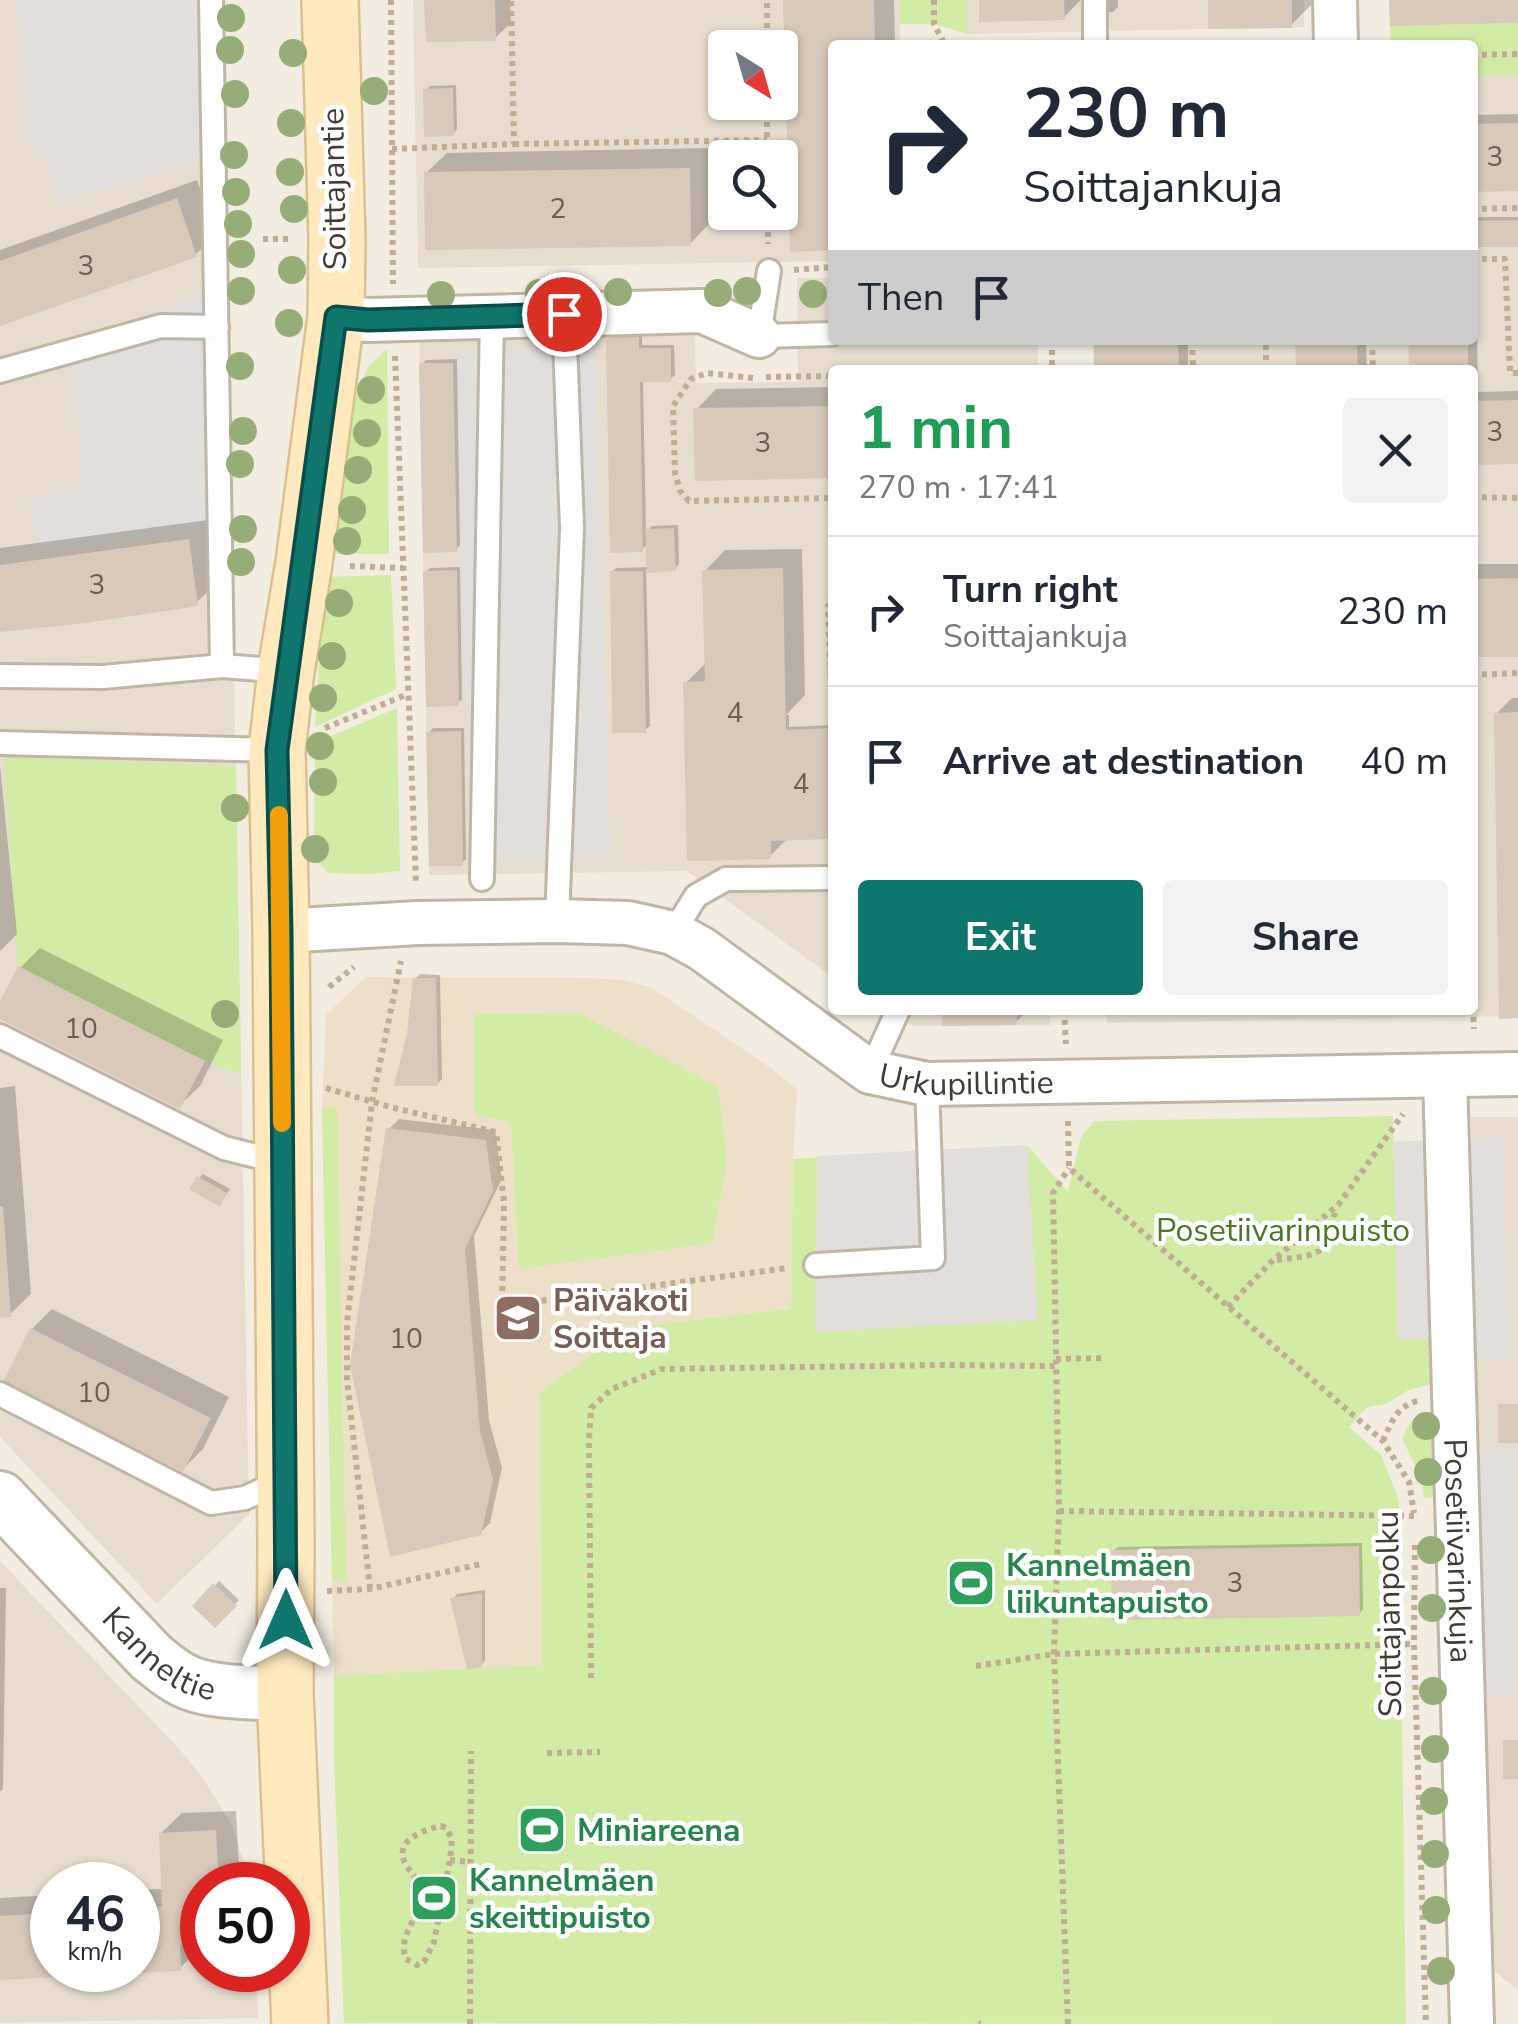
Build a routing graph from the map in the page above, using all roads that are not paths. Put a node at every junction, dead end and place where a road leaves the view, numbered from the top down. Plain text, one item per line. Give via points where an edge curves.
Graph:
1 (211, 0) edge
2 (330, 0) edge
3 (1094, 0) edge
4 (1335, 0) edge
5 (1095, 40) edge
6 (1336, 40) edge
7 (769, 272) dead end
8 (564, 314) junction
9 (492, 316) junction
10 (336, 317) junction
11 (216, 327) junction
12 (828, 334) edge
13 (759, 336) junction
14 (0, 371) edge
15 (222, 666) junction
16 (286, 671) junction
17 (0, 676) edge
18 (294, 742) junction
19 (0, 743) edge
20 (828, 878) edge
21 (482, 879) dead end
22 (557, 921) junction
23 (281, 931) junction
24 (672, 933) junction
25 (896, 1015) edge
26 (0, 1036) edge
27 (870, 1072) junction
28 (1518, 1074) edge
29 (1445, 1076) junction
30 (926, 1084) junction
31 (283, 1157) junction
32 (816, 1266) dead end
33 (0, 1394) edge
34 (286, 1491) junction
35 (0, 1498) edge
36 (285, 1694) junction
37 (300, 2024) edge
38 (1472, 2024) edge

1 - 11 lane
2 - 10 main road, Soittajantie
3 - 5 lane
4 - 6 street
7 - 13 lane
8 - 9 street
8 - 13 street via 702,311
8 - 22 lane via 572,528
9 - 10 street
9 - 21 lane
10 - 16 main road, Soittajantie
11 - 14 lane via 161,326
11 - 15 lane
12 - 13 lane
15 - 16 lane
15 - 17 lane via 102,677
16 - 18 main road, Soittajantie
18 - 19 lane
18 - 23 main road, Soittajantie
20 - 24 lane via 726,880 696,896
22 - 23 street, Urkupillintie
22 - 24 street, Urkupillintie via 628,923
23 - 31 main road, Soittajantie
24 - 27 street, Urkupillintie
25 - 27 lane
26 - 31 lane via 224,1148
27 - 30 street, Urkupillintie
28 - 29 street, Urkupillintie
29 - 30 street, Urkupillintie
29 - 38 street, Posetiivarinkuja
30 - 32 lane via 933,1258
31 - 34 main road, Soittajantie
33 - 34 lane via 212,1502
34 - 36 main road, Soittajantie
35 - 36 street, Kanneltie via 170,1672 215,1688
36 - 37 main road

